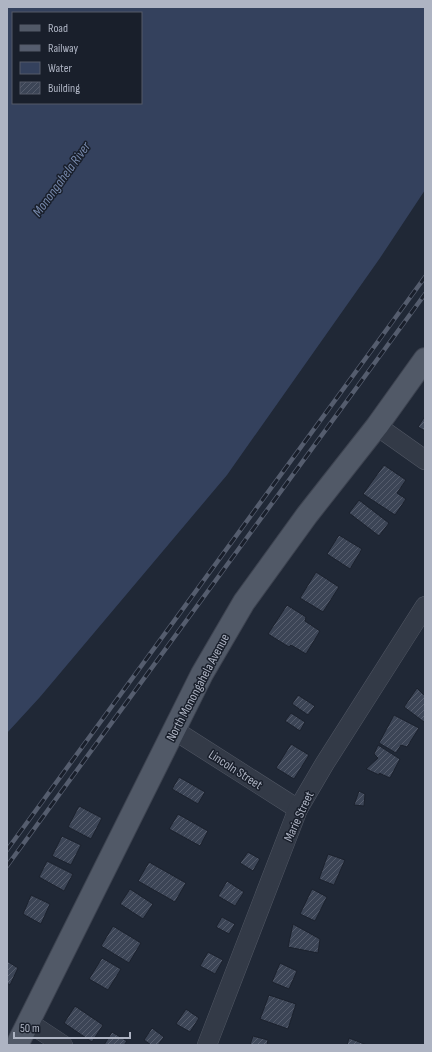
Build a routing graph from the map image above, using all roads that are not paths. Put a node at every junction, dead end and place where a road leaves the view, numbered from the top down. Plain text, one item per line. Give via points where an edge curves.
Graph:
1 (425, 359) edge
2 (377, 426) junction
3 (425, 460) edge
4 (425, 606) edge
5 (174, 730) junction
6 (298, 809) junction
7 (28, 1022) junction
8 (16, 1045) edge
9 (63, 1045) edge
10 (207, 1045) edge

1 - 2 main road, North Monongahela Avenue
2 - 3 street
2 - 5 main road, North Monongahela Avenue via 244,602 202,674
4 - 6 street, Marie Street
5 - 6 street, Lincoln Street
5 - 7 main road, North Monongahela Avenue
6 - 10 street, Marie Street
7 - 8 main road, North Monongahela Avenue
7 - 9 street

